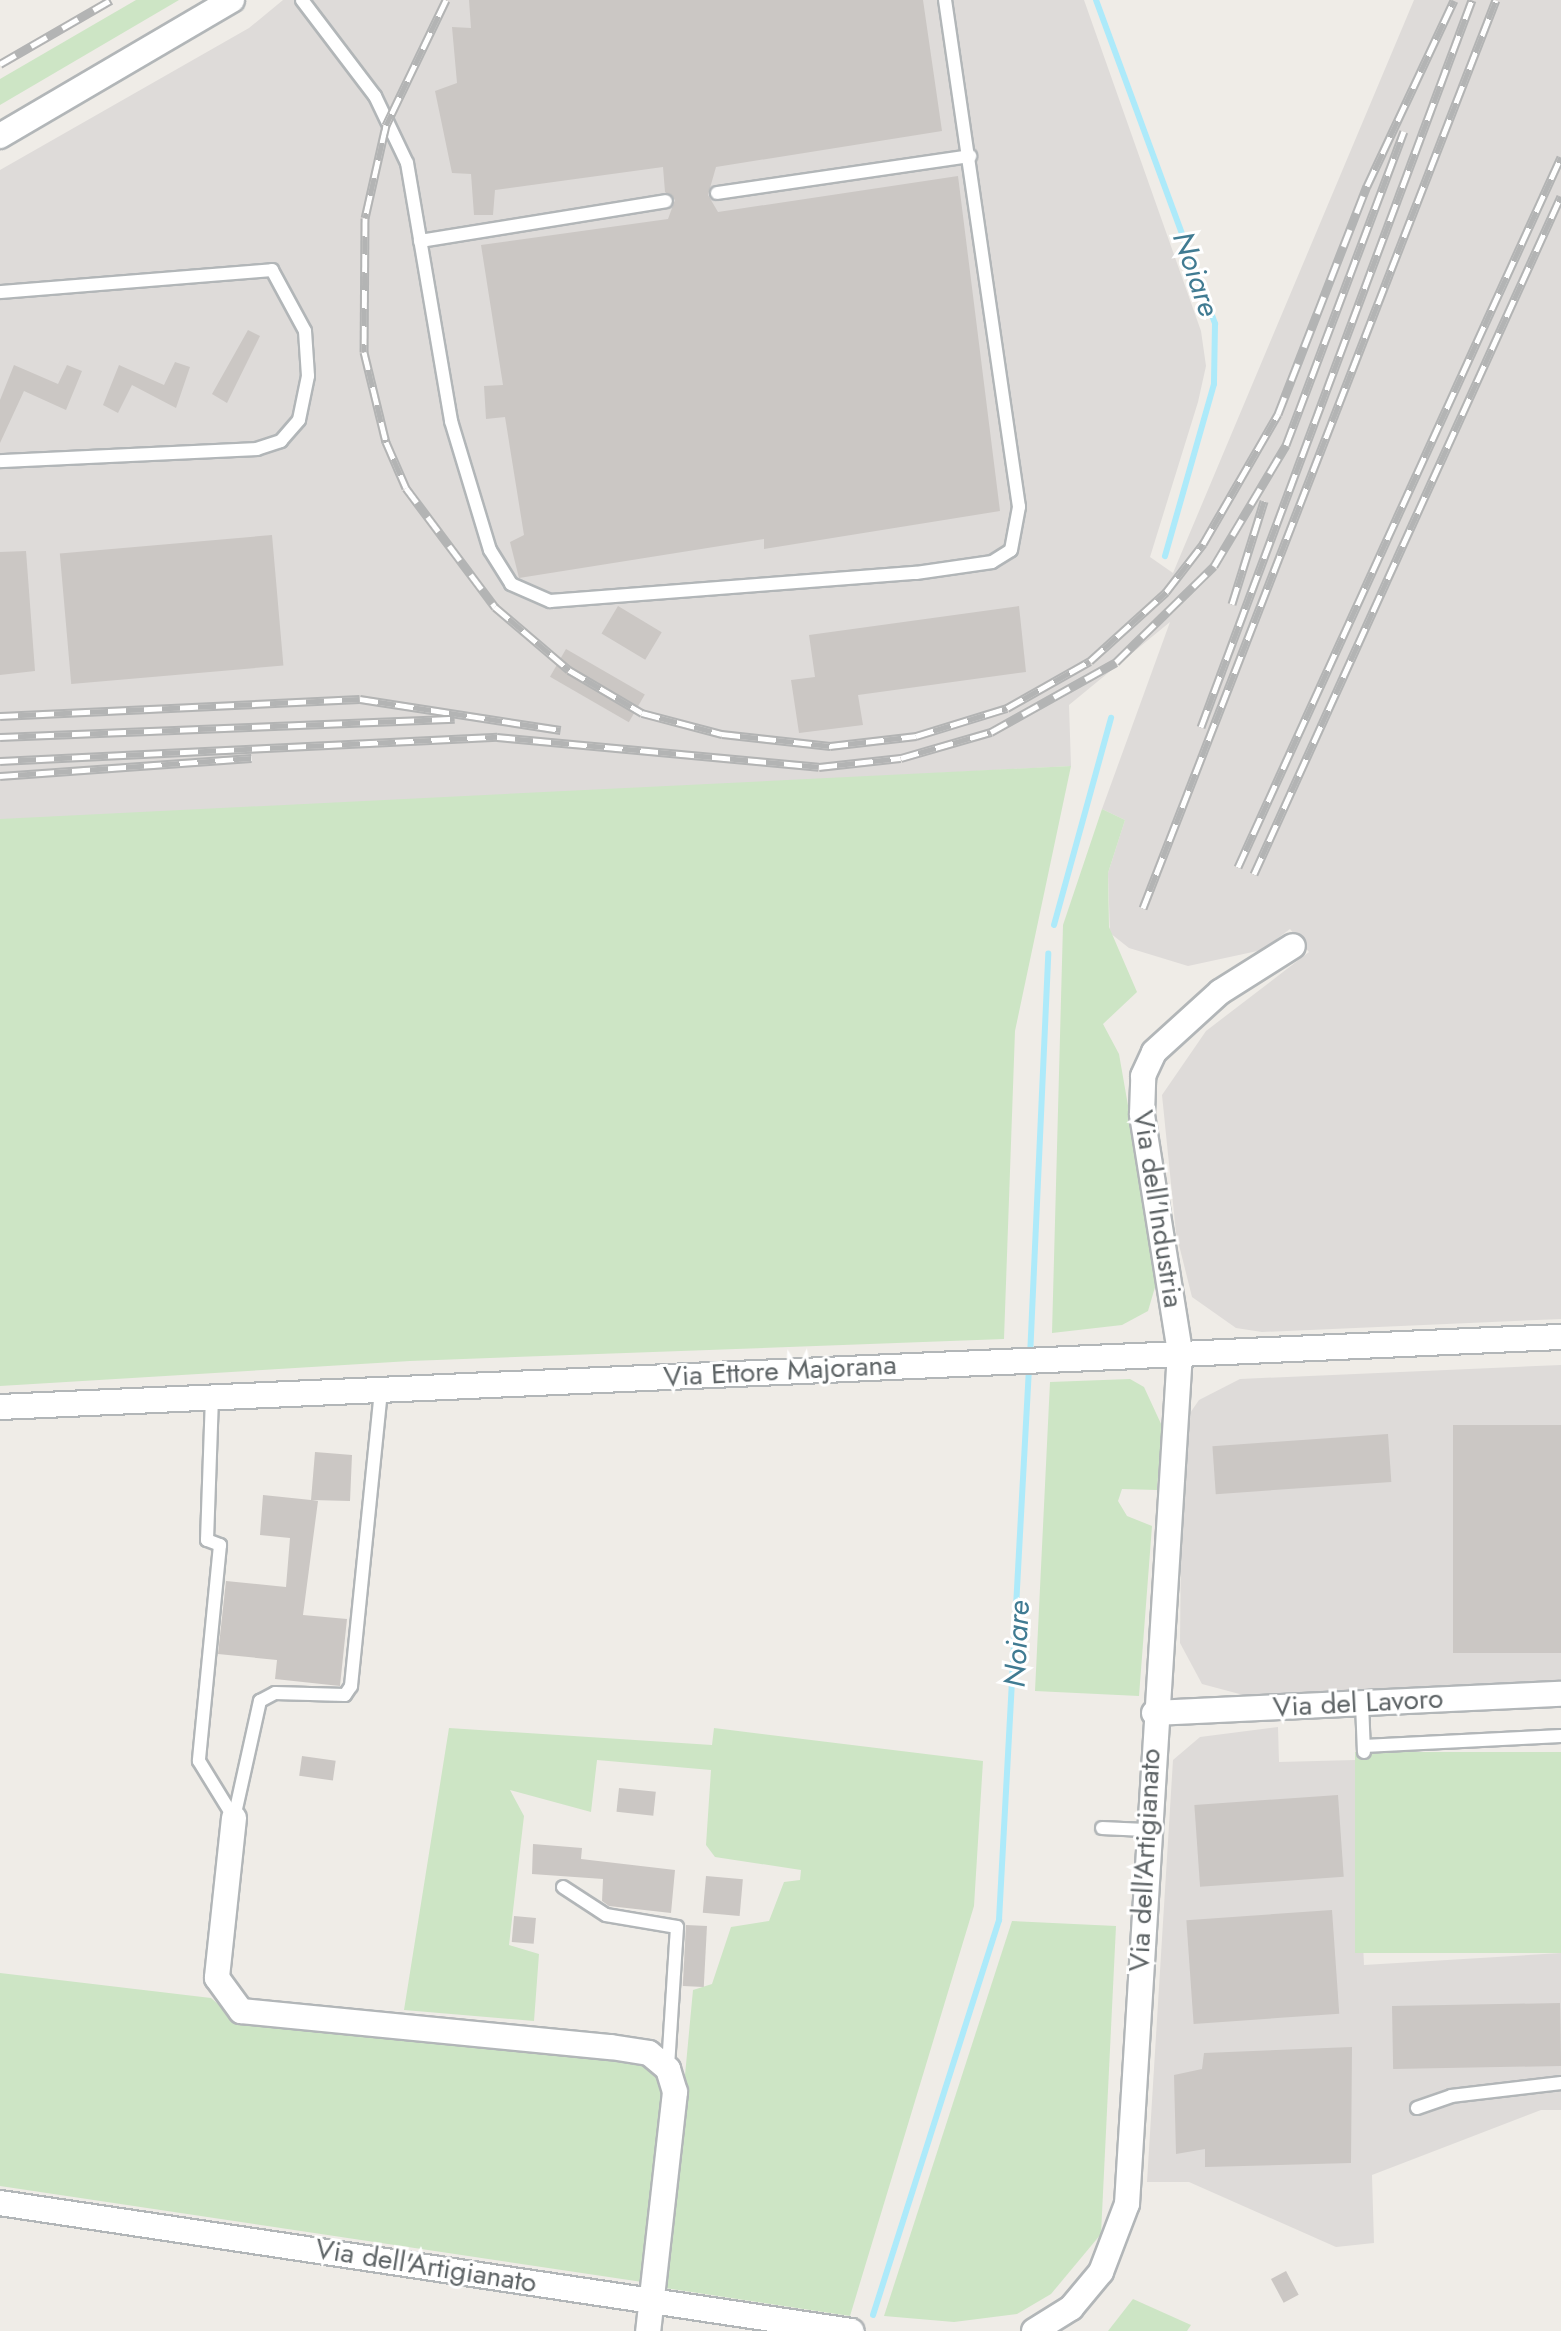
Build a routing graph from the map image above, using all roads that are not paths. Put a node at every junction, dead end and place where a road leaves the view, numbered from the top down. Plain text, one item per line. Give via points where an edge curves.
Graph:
1 (232, 0) edge
2 (302, 0) edge
3 (945, 0) edge
4 (0, 136) edge
5 (970, 156) junction
6 (717, 193) dead end
7 (666, 201) dead end
8 (420, 241) junction
9 (0, 292) edge
10 (0, 461) edge
11 (1293, 946) dead end
12 (1561, 1337) edge
13 (1180, 1352) junction
14 (381, 1391) junction
15 (212, 1397) junction
16 (0, 1407) edge
17 (1561, 1694) edge
18 (1362, 1703) junction
19 (1154, 1713) junction
20 (1561, 1736) edge
21 (234, 1818) junction
22 (1102, 1828) dead end
23 (1145, 1830) junction
24 (563, 1887) dead end
25 (668, 2069) junction
26 (1561, 2083) edge
27 (1417, 2108) dead end
28 (0, 2203) edge
29 (649, 2302) junction
30 (648, 2331) edge
31 (851, 2331) edge
32 (1034, 2331) edge

1 - 4 street
2 - 8 lane via 388,121 407,163
3 - 5 lane
5 - 6 lane
5 - 8 lane via 1019,507 1011,550 992,562 550,601 511,584 490,550 451,421
7 - 8 lane
9 - 10 lane via 272,270 305,331 308,376 299,420 281,441 257,449
11 - 13 street, Via dell'Industria via 1220,992 1154,1052 1143,1076 1142,1114
12 - 13 street, Via Ettore Majorana
13 - 14 street, Via Ettore Majorana
13 - 19 street, Via dell'Artigianato
14 - 15 street, Via Ettore Majorana
14 - 21 lane via 351,1686 345,1695 275,1693 260,1701
15 - 16 street, Via Ettore Majorana
15 - 21 lane via 207,1540 220,1545 199,1761
17 - 18 street, Via del Lavoro
18 - 19 street, Via del Lavoro
18 - 20 lane via 1364,1750
19 - 23 street, Via dell'Artigianato
21 - 25 street via 217,1978 241,2011 611,2047 649,2053
22 - 23 lane
23 - 32 street, Via dell'Artigianato via 1123,2228 1101,2272 1071,2308
24 - 25 lane via 606,1915 677,1927
25 - 29 street via 675,2092
26 - 27 lane via 1451,2096
28 - 29 street, Via dell'Artigianato
29 - 30 street
29 - 31 street, Via dell'Artigianato

